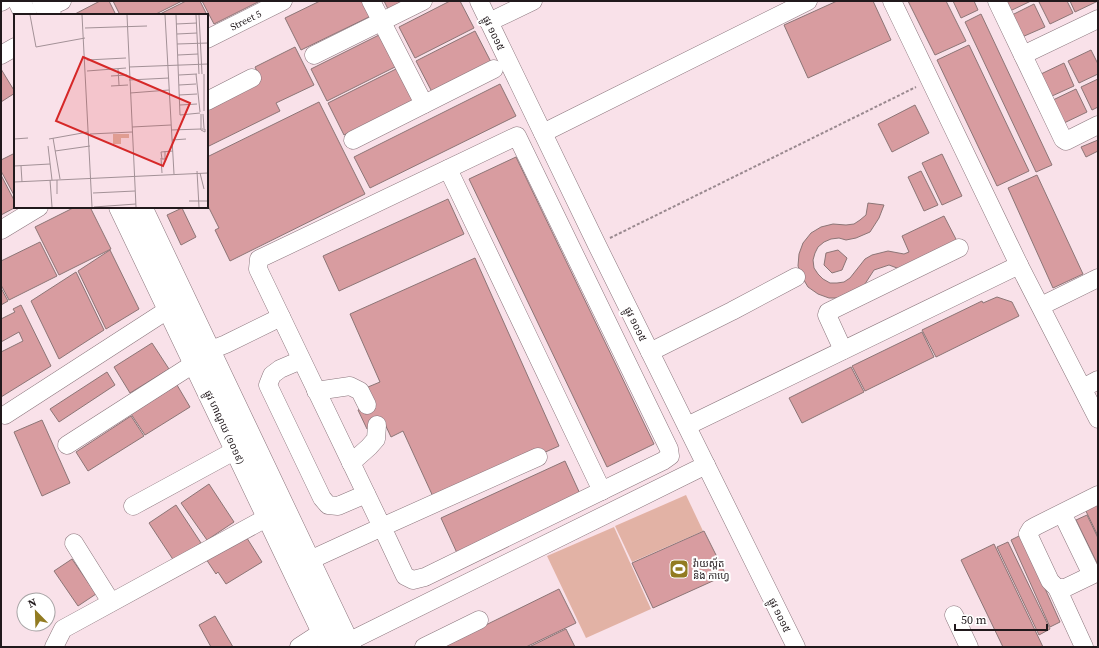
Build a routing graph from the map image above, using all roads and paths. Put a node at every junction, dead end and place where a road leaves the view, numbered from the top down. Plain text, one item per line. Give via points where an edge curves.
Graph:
1 (19, 1) edge
2 (283, 1) edge
3 (371, 1) edge
4 (423, 1) edge
5 (479, 1) edge
6 (533, 1) edge
7 (808, 1) edge
8 (892, 1) edge
9 (998, 1) edge
10 (45, 8) edge
11 (1098, 19) edge
12 (381, 22) junction
13 (489, 22) junction
14 (208, 38) edge
15 (14, 48) edge
16 (1, 54) edge
17 (314, 55) dead end
18 (1023, 55) junction
19 (494, 69) dead end
20 (252, 78) dead end
21 (929, 80) junction
22 (208, 100) edge
23 (424, 104) junction
24 (1098, 125) edge
25 (544, 135) junction
26 (353, 140) dead end
27 (523, 149) junction
28 (448, 169) junction
29 (37, 208) edge
30 (120, 208) edge
31 (141, 208) edge
32 (1, 230) edge
33 (597, 245) junction
34 (959, 248) dead end
35 (1019, 265) junction
36 (796, 277) dead end
37 (1098, 278) edge
38 (1041, 306) junction
39 (169, 309) junction
40 (281, 317) junction
41 (843, 350) junction
42 (650, 352) junction
43 (199, 357) junction
44 (301, 360) junction
45 (1090, 384) edge
46 (316, 392) junction
47 (367, 405) dead end
48 (5, 415) dead end
49 (1098, 419) edge
50 (377, 425) dead end
51 (687, 426) junction
52 (67, 445) dead end
53 (236, 450) junction
54 (538, 457) dead end
55 (350, 462) junction
56 (706, 465) junction
57 (602, 491) junction
58 (366, 494) junction
59 (1098, 495) edge
60 (132, 506) dead end
61 (1062, 513) junction
62 (268, 517) junction
63 (382, 527) junction
64 (74, 543) dead end
65 (300, 565) junction
66 (1057, 588) junction
67 (111, 602) junction
68 (954, 615) dead end
69 (479, 620) dead end
70 (337, 642) edge
71 (54, 647) edge
72 (299, 647) edge
73 (424, 647) edge
74 (796, 647) edge
75 (969, 647) edge
76 (1084, 647) edge

1 - 10 main road
2 - 14 street, Street 5
3 - 12 street
4 - 12 street
5 - 13 street, ផ្លូវ ១០១៥
6 - 13 street
7 - 25 street
8 - 21 street
9 - 18 street
11 - 18 street
12 - 17 street
12 - 23 street
13 - 25 street, ផ្លូវ ១០១៥
15 - 16 street
18 - 24 street via 1064,140
19 - 23 street
20 - 22 street
21 - 33 path
21 - 35 street
23 - 26 street
25 - 27 street
25 - 33 street, ផ្លូវ ១០១៥
27 - 28 street via 517,136
27 - 57 street via 670,456 663,462
28 - 40 street via 259,259 258,269
28 - 57 street
29 - 32 street
30 - 39 main road, ផ្លូវ ហាណូយ (១០១៩)
31 - 43 main road, ផ្លូវ ហាណូយ (១០១៩)
33 - 42 street, ផ្លូវ ១០១៥
34 - 41 street via 828,312 827,315
35 - 38 street
35 - 41 street
36 - 42 street
37 - 38 street
38 - 45 street
39 - 43 main road, ផ្លូវ ហាណូយ (១០១៩)
39 - 48 street
40 - 43 street
40 - 44 street
41 - 51 street
42 - 51 street, ផ្លូវ ១០១៥
43 - 52 street
43 - 53 main road, ផ្លូវ ហាណូយ (១០១៩)
43 - 65 main road, ផ្លូវ ហាណូយ (១០១៩)
44 - 46 street
44 - 58 street via 272,375 268,385 322,498 328,505 338,506
45 - 49 street
46 - 47 street via 350,386 360,391
46 - 55 street
50 - 55 street via 376,439
51 - 56 street, ផ្លូវ ១០១៥
53 - 60 street
53 - 62 main road, ផ្លូវ ហាណូយ (១០១៩)
54 - 63 street
55 - 58 street
56 - 70 street
56 - 74 street, ផ្លូវ ១០១៥
57 - 63 street via 425,577 413,580 405,576
58 - 63 street
59 - 61 street
61 - 66 street via 1030,529 1028,534 1050,581
61 - 66 street via 1092,575 1065,588
62 - 65 main road, ផ្លូវ ហាណូយ (១០១៩)
62 - 67 street
63 - 65 street
64 - 67 street
65 - 70 main road, ផ្លូវ ហាណូយ (១០១៩)
66 - 76 street
67 - 71 street via 63,629
68 - 75 street
69 - 73 street
70 - 72 street

